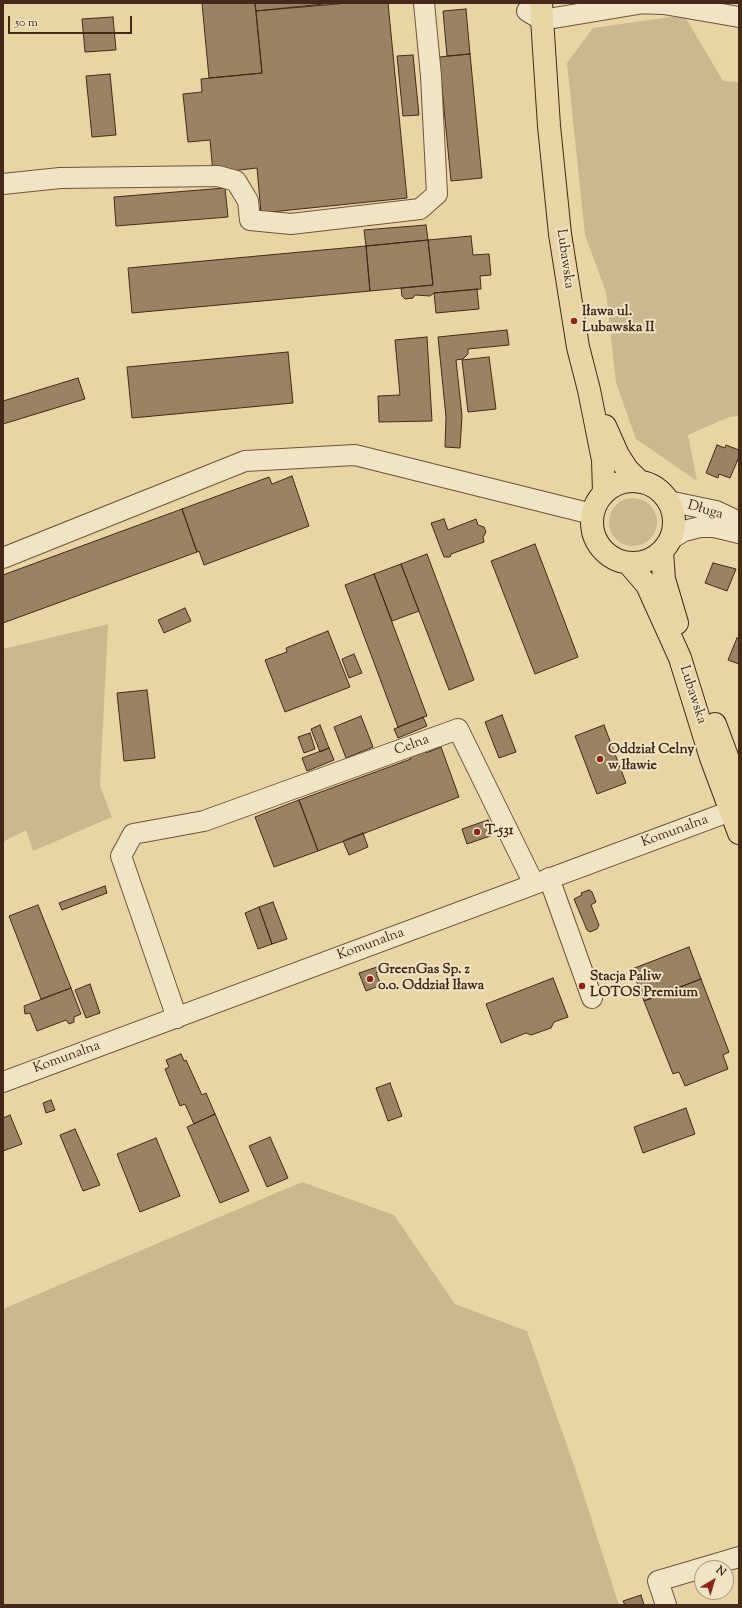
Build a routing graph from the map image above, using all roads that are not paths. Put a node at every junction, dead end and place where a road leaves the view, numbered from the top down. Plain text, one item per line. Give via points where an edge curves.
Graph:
1 (424, 3) edge
2 (635, 3) edge
3 (534, 8) edge
4 (739, 17) edge
5 (3, 184) edge
6 (589, 390) junction
7 (640, 482) junction
8 (604, 492) junction
9 (668, 501) junction
10 (592, 514) junction
11 (739, 525) edge
12 (739, 533) edge
13 (666, 546) junction
14 (3, 558) edge
15 (629, 564) junction
16 (739, 789) edge
17 (735, 809) edge
18 (739, 833) edge
19 (542, 881) junction
20 (592, 998) dead end
21 (177, 1018) junction
22 (3, 1082) edge
23 (739, 1557) edge
24 (666, 1605) edge

1 - 5 street via 431,76 437,194 420,209 291,224 250,220 248,201 236,181 218,176 60,178
2 - 3 street
2 - 4 street via 677,6
3 - 6 main road, Lubawska via 560,234 578,347
6 - 7 main road, Lubawska via 618,455
6 - 8 main road, Lubawska via 603,460
7 - 8 main road via 621,483
7 - 9 main road via 656,488
8 - 10 main road
9 - 11 street, Długa via 716,511
9 - 13 main road via 674,520
10 - 14 street via 355,455 245,461
10 - 15 main road via 591,525 599,547 618,561
12 - 13 street, Długa via 700,527 684,531
13 - 15 main road via 647,561
13 - 16 main road, Lubawska via 664,579 680,635
15 - 17 main road, Lubawska via 647,585 680,658 711,758
17 - 18 main road, Lubawska
17 - 19 street, Komunalna
19 - 20 street
19 - 21 street, Komunalna
19 - 21 street, Celna via 458,729 204,821 133,834 121,856
21 - 22 street, Komunalna
23 - 24 street via 658,1581

